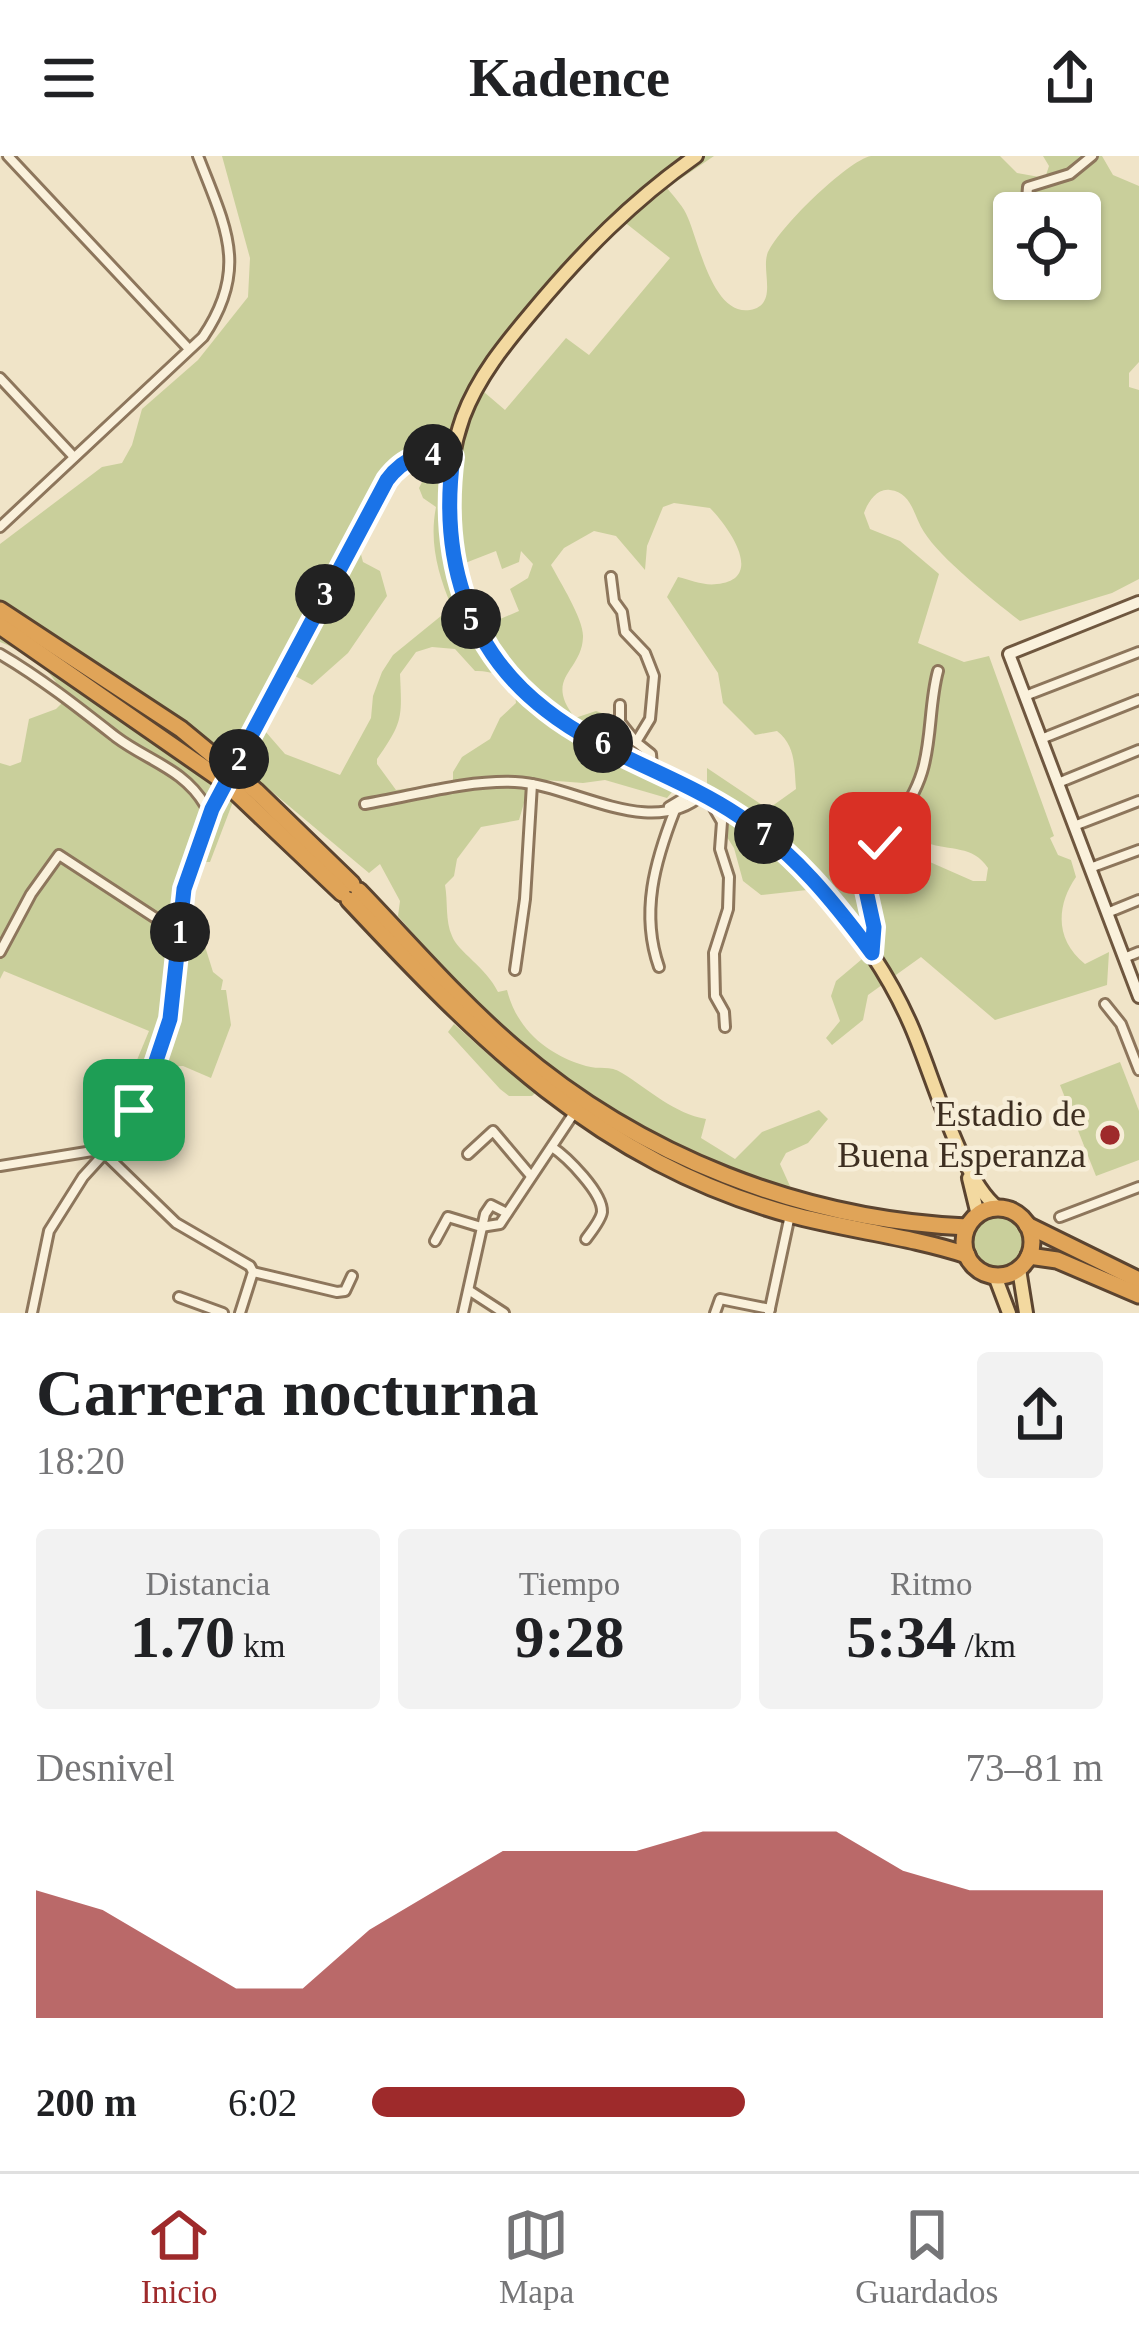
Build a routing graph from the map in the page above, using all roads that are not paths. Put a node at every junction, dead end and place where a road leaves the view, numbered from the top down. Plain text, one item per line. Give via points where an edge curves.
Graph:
1 (198, 156) edge
2 (696, 156) edge
3 (1092, 156) edge
4 (4, 158) edge
5 (1028, 192) edge
6 (189, 350) junction
7 (0, 378) edge
8 (454, 450) junction
9 (74, 457) junction
10 (0, 527) edge
11 (610, 577) dead end
12 (1139, 602) edge
13 (0, 610) edge
14 (0, 626) edge
15 (1139, 652) edge
16 (0, 654) edge
17 (938, 671) dead end
18 (1025, 696) junction
19 (1139, 700) edge
20 (620, 705) dead end
21 (1041, 739) junction
22 (636, 742) junction
23 (1139, 750) edge
24 (652, 768) junction
25 (1058, 783) junction
26 (532, 784) junction
27 (700, 792) junction
28 (1139, 801) edge
29 (365, 804) dead end
30 (214, 805) junction
31 (662, 809) junction
32 (675, 810) junction
33 (1074, 826) junction
34 (1139, 850) edge
35 (1090, 868) junction
36 (350, 892) junction
37 (1139, 900) edge
38 (1107, 913) junction
39 (179, 934) junction
40 (0, 952) edge
41 (1139, 952) edge
42 (872, 953) junction
43 (1124, 958) junction
44 (659, 967) dead end
45 (515, 970) dead end
46 (1138, 992) edge
47 (1105, 1004) dead end
48 (725, 1027) dead end
49 (1139, 1070) edge
50 (574, 1113) junction
51 (552, 1147) junction
52 (109, 1151) junction
53 (468, 1154) dead end
54 (967, 1165) junction
55 (0, 1166) edge
56 (531, 1176) junction
57 (1139, 1187) edge
58 (998, 1208) junction
59 (507, 1213) junction
60 (790, 1214) junction
61 (1060, 1217) dead end
62 (973, 1221) junction
63 (1027, 1225) junction
64 (481, 1227) junction
65 (586, 1239) dead end
66 (435, 1241) dead end
67 (967, 1255) junction
68 (1024, 1263) junction
69 (253, 1272) junction
70 (352, 1276) dead end
71 (995, 1276) junction
72 (1139, 1280) edge
73 (470, 1291) junction
74 (1139, 1295) edge
75 (179, 1297) dead end
76 (770, 1311) edge
77 (32, 1313) edge
78 (223, 1313) edge
79 (240, 1313) edge
80 (463, 1313) edge
81 (504, 1313) edge
82 (715, 1313) edge
83 (1009, 1313) edge
84 (1026, 1313) edge

1 - 6 street via 231,265 217,316
2 - 8 main road via 572,263 488,368
3 - 5 street
4 - 6 street
6 - 9 street
7 - 9 street
8 - 24 main road via 454,570 496,662 547,712
8 - 30 street, bridge via 421,454 387,480
9 - 10 street
11 - 22 street via 625,632 654,676 650,719
12 - 18 street via 1013,651
13 - 36 highway via 181,729 256,791
14 - 36 highway via 226,783
15 - 18 street
16 - 30 street
17 - 42 street via 923,770 865,886
18 - 21 street
19 - 21 street
20 - 22 street via 620,722
21 - 25 street
22 - 24 street via 651,754
23 - 25 street
24 - 27 main road
25 - 33 street
26 - 29 street
26 - 31 street via 620,809
26 - 45 street
27 - 31 street
27 - 32 street
27 - 42 main road via 777,844
27 - 48 street via 722,822 729,878 714,953
28 - 33 street
30 - 39 street via 184,889
31 - 32 street
32 - 44 street via 650,891
33 - 35 street
34 - 35 street
35 - 38 street
36 - 50 highway via 503,1058
36 - 62 highway via 512,1047 627,1127 794,1200 896,1222
37 - 38 street
38 - 43 street
39 - 40 street via 59,855
39 - 52 street via 167,1032
41 - 43 street
42 - 54 main road via 910,1023
43 - 46 street
47 - 49 street
50 - 51 street
50 - 60 highway via 690,1176
51 - 56 street
51 - 65 street via 577,1166 601,1205
52 - 55 street
52 - 69 street via 176,1223
52 - 77 street via 49,1231
53 - 56 street via 494,1131
54 - 58 main road
54 - 62 main road
56 - 59 street
57 - 61 street
58 - 62 highway
58 - 63 highway
59 - 64 street via 497,1226
59 - 64 street via 490,1206
60 - 67 highway
60 - 76 street
62 - 67 highway
63 - 68 highway
63 - 72 highway
64 - 66 street via 448,1217
64 - 73 street
67 - 71 highway
68 - 71 highway
68 - 74 highway via 1057,1260
68 - 84 main road
69 - 70 street via 337,1292
69 - 79 street
71 - 83 main road
73 - 80 street
73 - 81 street
75 - 78 street
76 - 82 street via 720,1299

